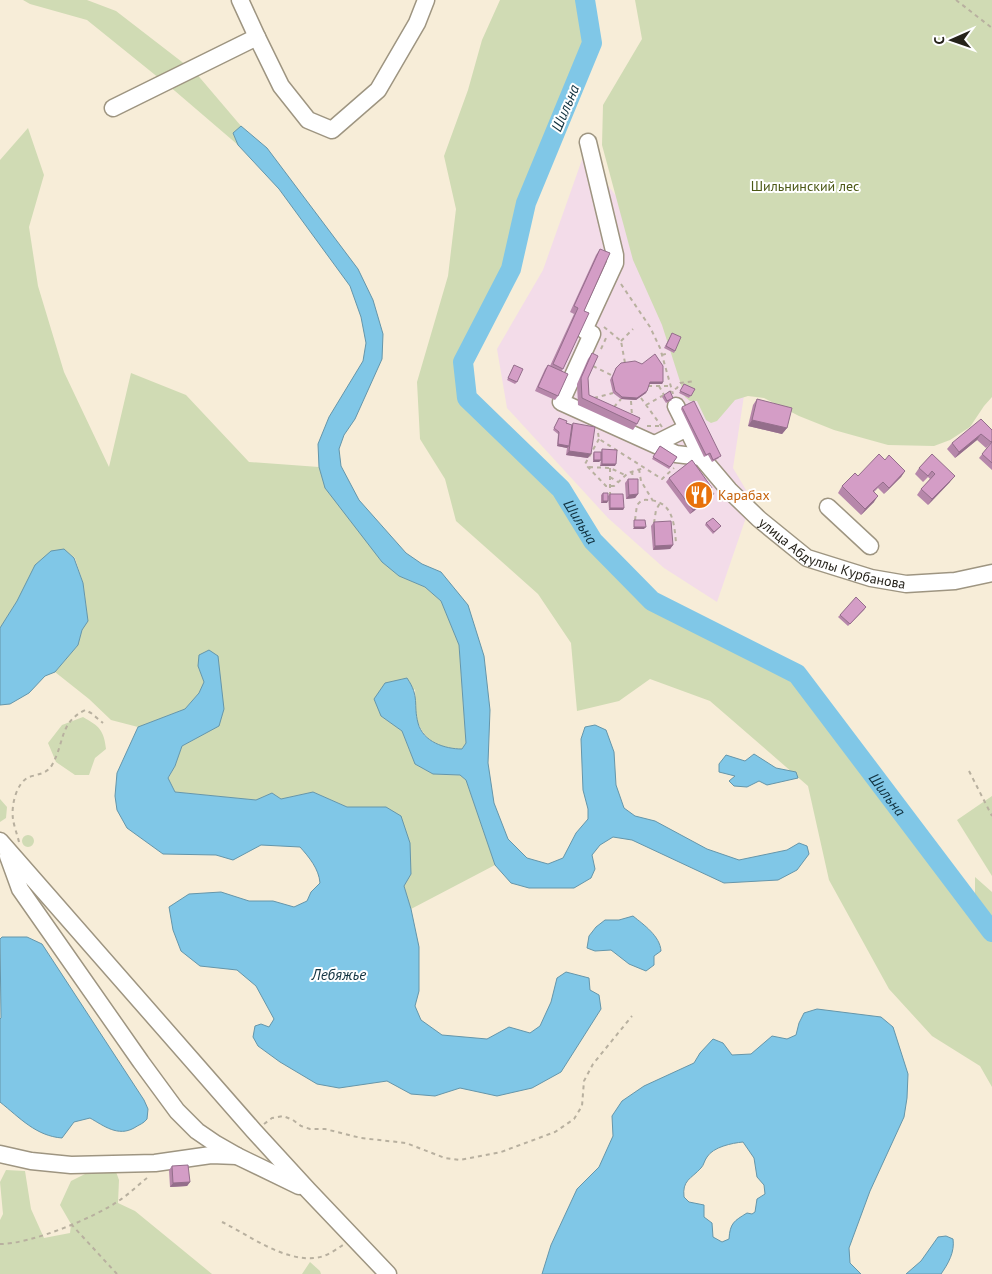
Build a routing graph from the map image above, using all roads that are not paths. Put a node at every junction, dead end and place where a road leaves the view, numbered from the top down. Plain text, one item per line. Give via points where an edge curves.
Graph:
1 (240, 0) edge
2 (426, 0) edge
3 (257, 37) junction
4 (112, 108) dead end
5 (588, 142) dead end
6 (674, 398) edge
7 (687, 428) junction
8 (661, 436) junction
9 (701, 457) junction
10 (828, 507) dead end
11 (870, 546) dead end
12 (992, 573) edge
13 (8, 845) edge
14 (0, 1154) edge
15 (237, 1156) junction
16 (308, 1190) junction
17 (388, 1274) edge

1 - 3 street
2 - 3 street via 417,23 378,90 332,130 308,120 281,86
3 - 4 street
5 - 8 street via 616,255 584,330 601,333 561,402
6 - 7 street, улица Абдуллы Курбанова
7 - 8 street
7 - 9 street, улица Абдуллы Курбанова
8 - 9 street via 676,454
9 - 12 street, улица Абдуллы Курбанова via 759,520 807,558 822,564 870,578 906,584 955,581
10 - 11 street
13 - 15 street via 20,889 162,1090 197,1130
13 - 16 street
14 - 15 street via 71,1165
15 - 16 street
16 - 17 street

